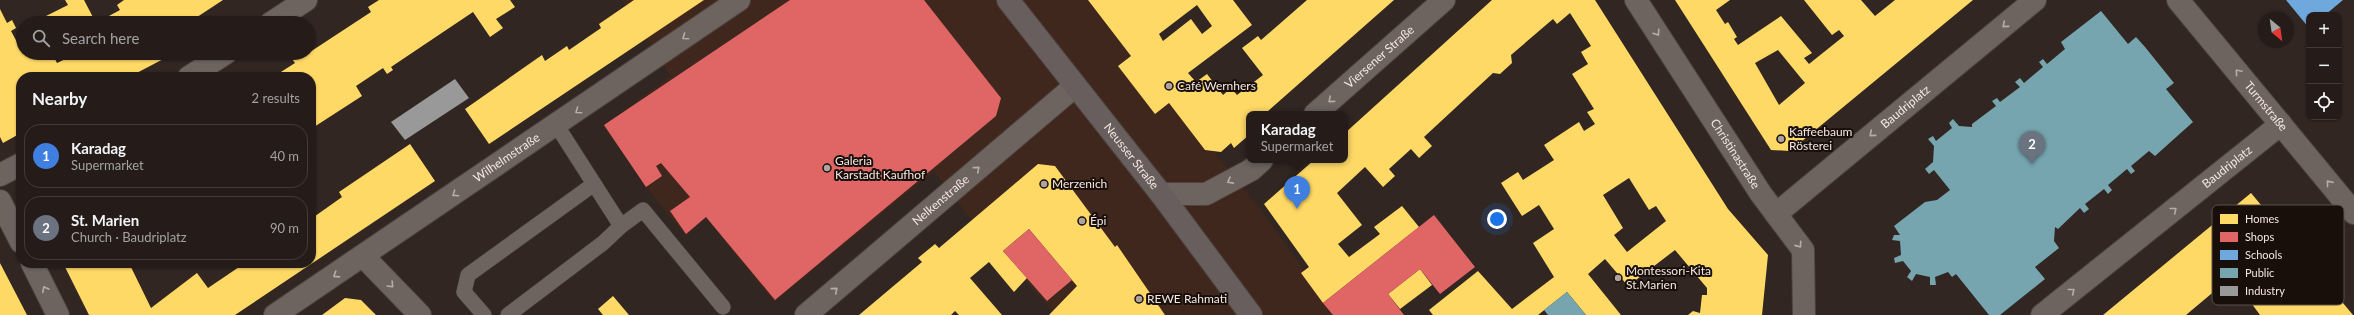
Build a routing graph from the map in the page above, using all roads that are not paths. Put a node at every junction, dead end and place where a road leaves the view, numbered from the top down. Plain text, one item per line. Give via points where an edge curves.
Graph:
1 (306, 0) edge
2 (739, 0) edge
3 (1008, 0) edge
4 (1444, 0) edge
5 (1636, 0) edge
6 (2035, 0) edge
7 (2178, 0) edge
8 (282, 16) edge
9 (215, 60) edge
10 (197, 72) edge
11 (1075, 86) junction
12 (1318, 111) edge
13 (2281, 124) junction
14 (557, 126) junction
15 (1259, 163) edge
16 (16, 167) edge
17 (0, 175) edge
18 (594, 184) junction
19 (1161, 194) junction
20 (0, 201) edge
21 (2354, 213) edge
22 (1776, 214) junction
23 (621, 226) junction
24 (16, 232) edge
25 (364, 256) junction
26 (34, 268) edge
27 (723, 307) dead end
28 (58, 315) edge
29 (275, 315) edge
30 (420, 315) edge
31 (484, 315) edge
32 (508, 315) edge
33 (806, 315) edge
34 (1251, 315) edge
35 (1804, 315) edge
36 (2042, 315) edge

1 - 8 street
2 -> 14 street, Wilhelmstraße
3 - 11 main road, Neusser Straße
4 -> 12 street, Viersener Straße
5 -> 22 street, Christinastraße
6 -> 22 street, Baudriplatz
13 -> 7 street, Turmstraße
9 - 10 street
11 - 19 main road, Neusser Straße
33 -> 11 street, Nelkenstraße
21 -> 13 street, Turmstraße
36 -> 13 street, Baudriplatz
14 - 18 lane
14 -> 25 street, Wilhelmstraße
15 -> 19 street via 1251,170 1206,194
16 - 17 street
18 - 23 lane
18 - 31 lane via 468,275 464,292
19 - 34 main road, Neusser Straße
20 - 24 street
22 -> 35 street, Christinastraße via 1803,250
23 - 27 lane via 643,210
23 - 32 lane via 603,243
25 -> 29 street, Wilhelmstraße
25 -> 30 street
28 -> 26 street

